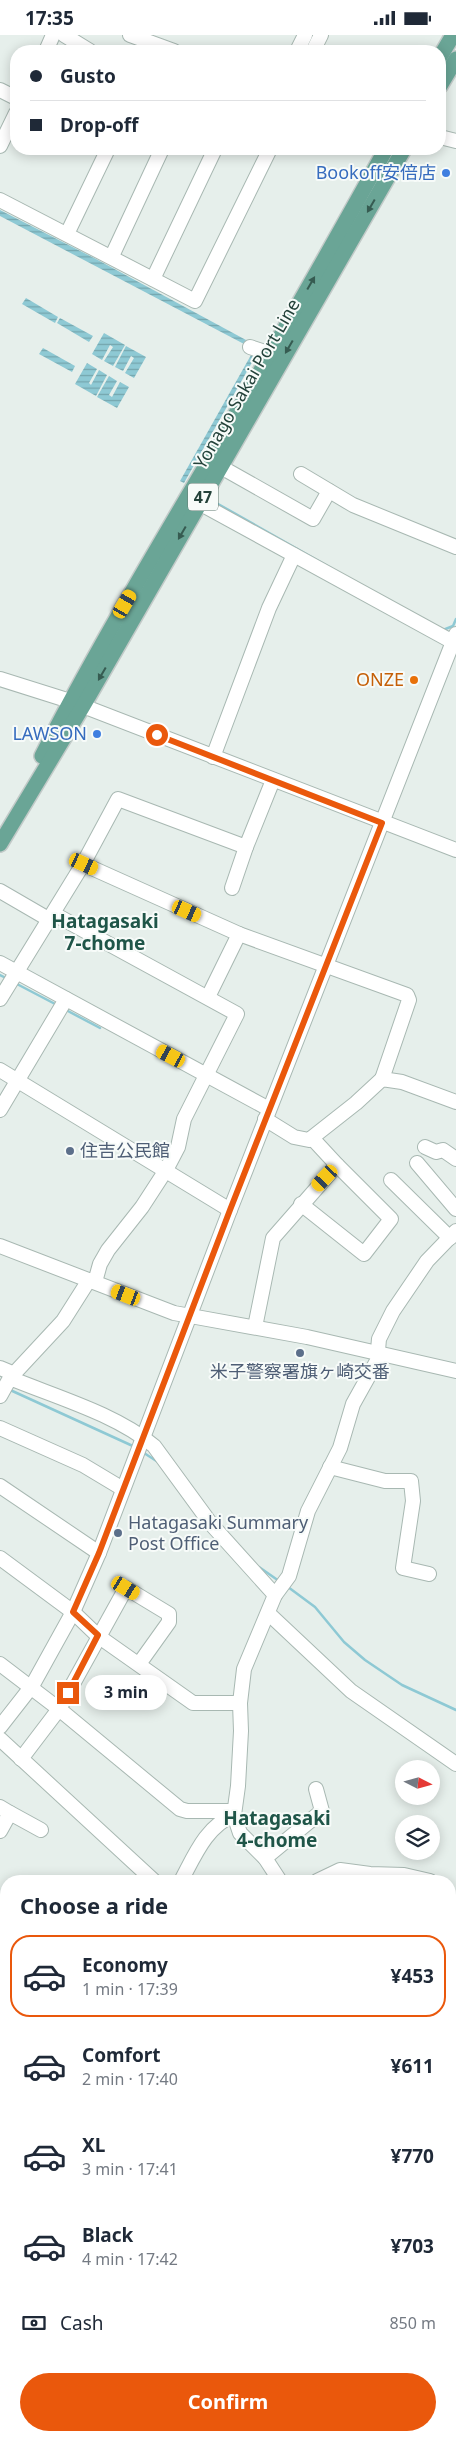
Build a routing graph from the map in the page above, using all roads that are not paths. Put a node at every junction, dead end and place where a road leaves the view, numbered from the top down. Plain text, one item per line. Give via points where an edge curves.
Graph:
1 (64, 35) edge
2 (130, 35) edge
3 (453, 35) edge
4 (157, 44) edge
5 (80, 45) edge
6 (446, 47) edge
7 (456, 59) edge
8 (446, 76) edge
9 (10, 125) edge
10 (0, 146) edge
11 (105, 155) edge
12 (159, 155) edge
13 (212, 155) edge
14 (267, 155) edge
15 (383, 155) edge
16 (401, 155) edge
17 (0, 200) edge
18 (67, 234) junction
19 (112, 256) junction
20 (153, 279) junction
21 (250, 347) dead end
22 (271, 354) junction
23 (221, 467) junction
24 (301, 475) dead end
25 (329, 491) junction
26 (194, 499) junction
27 (456, 547) edge
28 (294, 555) junction
29 (454, 638) edge
30 (0, 679) edge
31 (77, 704) junction
32 (213, 757) junction
33 (272, 780) junction
34 (382, 823) junction
35 (0, 826) edge
36 (0, 844) edge
37 (246, 847) junction
38 (456, 850) edge
39 (84, 864) junction
40 (232, 888) dead end
41 (0, 891) edge
42 (52, 917) junction
43 (239, 935) junction
44 (0, 963) edge
45 (325, 966) junction
46 (17, 973) junction
47 (208, 997) junction
48 (0, 999) edge
49 (66, 999) junction
50 (0, 1070) edge
51 (206, 1075) junction
52 (382, 1079) junction
53 (17, 1080) junction
54 (456, 1102) edge
55 (0, 1109) edge
56 (267, 1114) junction
57 (312, 1138) junction
58 (425, 1147) dead end
59 (456, 1159) edge
60 (417, 1163) dead end
61 (337, 1165) junction
62 (166, 1170) junction
63 (391, 1180) dead end
64 (301, 1204) junction
65 (456, 1209) edge
66 (230, 1210) junction
67 (453, 1235) edge
68 (0, 1246) edge
69 (92, 1281) junction
70 (190, 1316) junction
71 (255, 1327) junction
72 (376, 1353) junction
73 (456, 1371) edge
74 (7, 1373) edge
75 (0, 1396) edge
76 (0, 1428) edge
77 (144, 1437) junction
78 (330, 1467) junction
79 (0, 1486) edge
80 (123, 1489) junction
81 (99, 1553) junction
82 (0, 1558) edge
83 (429, 1574) dead end
84 (275, 1595) junction
85 (73, 1612) junction
86 (268, 1613) junction
87 (98, 1635) junction
88 (0, 1664) edge
89 (139, 1664) junction
90 (32, 1687) junction
91 (240, 1703) junction
92 (59, 1709) junction
93 (0, 1727) edge
94 (0, 1739) edge
95 (22, 1759) junction
96 (456, 1764) edge
97 (316, 1789) dead end
98 (5, 1810) edge
99 (234, 1815) junction
100 (42, 1830) dead end
101 (0, 1831) edge
102 (265, 1858) junction
103 (148, 1875) edge
104 (184, 1875) edge
105 (276, 1875) edge
106 (329, 1875) edge
107 (359, 1875) edge

1 - 5 street
2 - 4 street
3 - 6 main road
7 - 8 main road
9 - 10 street
11 - 18 street
12 - 19 street
13 - 20 street
14 - 20 street via 195,301
22 -> 15 main road, Yonago Sakai Port Line / 47
16 -> 23 main road, Yonago Sakai Port Line / 47
17 - 18 street
18 - 19 street
19 - 20 street
21 - 22 street
22 - 26 main road, Yonago Sakai Port Line / 47
23 - 25 street via 313,519
23 - 26 main road, Yonago Sakai Port Line / 47
24 - 25 street
25 - 27 street via 353,505
26 - 28 street
26 - 31 main road, Yonago Sakai Port Line / 47
28 - 29 street
28 - 32 street via 269,608
29 - 34 street
30 - 31 street
31 - 32 street
31 - 35 main road, Yonago Sakai Port Line / 47
31 - 36 main road, Yonago Sakai Port Line / 47
32 - 33 street
33 - 34 street
33 - 37 street
34 - 38 street
34 - 45 street
37 - 39 street via 118,799
37 - 40 street
39 - 42 street
39 - 43 street
41 - 42 street
42 - 46 street
42 - 47 street
43 - 45 street
43 - 47 street
44 - 46 street
45 - 52 street via 407,995 409,1000
45 - 56 street
46 - 48 street
46 - 49 street
47 - 51 street via 237,1014
49 - 51 street
49 - 53 street
50 - 53 street
51 - 56 street
51 - 62 street via 184,1119 178,1147
52 - 54 street via 402,1082
52 - 57 street
53 - 55 street
53 - 62 street
56 - 57 street via 294,1137 302,1140
56 - 66 street
57 - 61 street
58 - 59 street via 436,1152 443,1150
60 - 65 street
61 - 64 street
61 - 64 street via 391,1219 364,1255
62 - 66 street
62 - 69 street via 147,1201 108,1250
63 - 67 street
64 - 71 street via 273,1238
66 - 70 street
67 - 72 street via 413,1279 379,1339
68 - 69 street
69 - 70 street via 174,1313
69 - 74 street via 63,1321
70 - 71 street
70 - 77 street
71 - 72 street
72 - 73 street
72 - 78 street via 377,1361 353,1404 340,1448
74 - 75 street
74 - 77 street
76 - 80 street via 83,1465
77 - 80 street
77 - 84 street via 211,1524
78 - 83 street via 384,1481 411,1481 413,1501 403,1569
78 - 84 street via 308,1511 289,1576
79 - 81 street
80 - 81 street
81 - 85 street
82 - 85 street
84 - 86 street
85 - 87 street
85 - 90 street
86 - 91 street via 244,1669
86 - 96 street via 351,1691
87 - 89 street
87 - 89 street via 126,1588 168,1614 169,1622
87 - 92 street
88 - 90 street
89 - 91 street via 193,1703
90 - 92 street
90 - 93 street
91 - 99 street via 242,1731
92 - 95 street
92 - 99 street via 180,1809 230,1811
94 - 95 street
95 - 103 street
97 - 102 street via 322,1811
98 - 100 street
98 - 101 street
99 - 102 street via 240,1833
99 - 104 street via 212,1830
102 - 105 street
106 - 107 street via 340,1870

